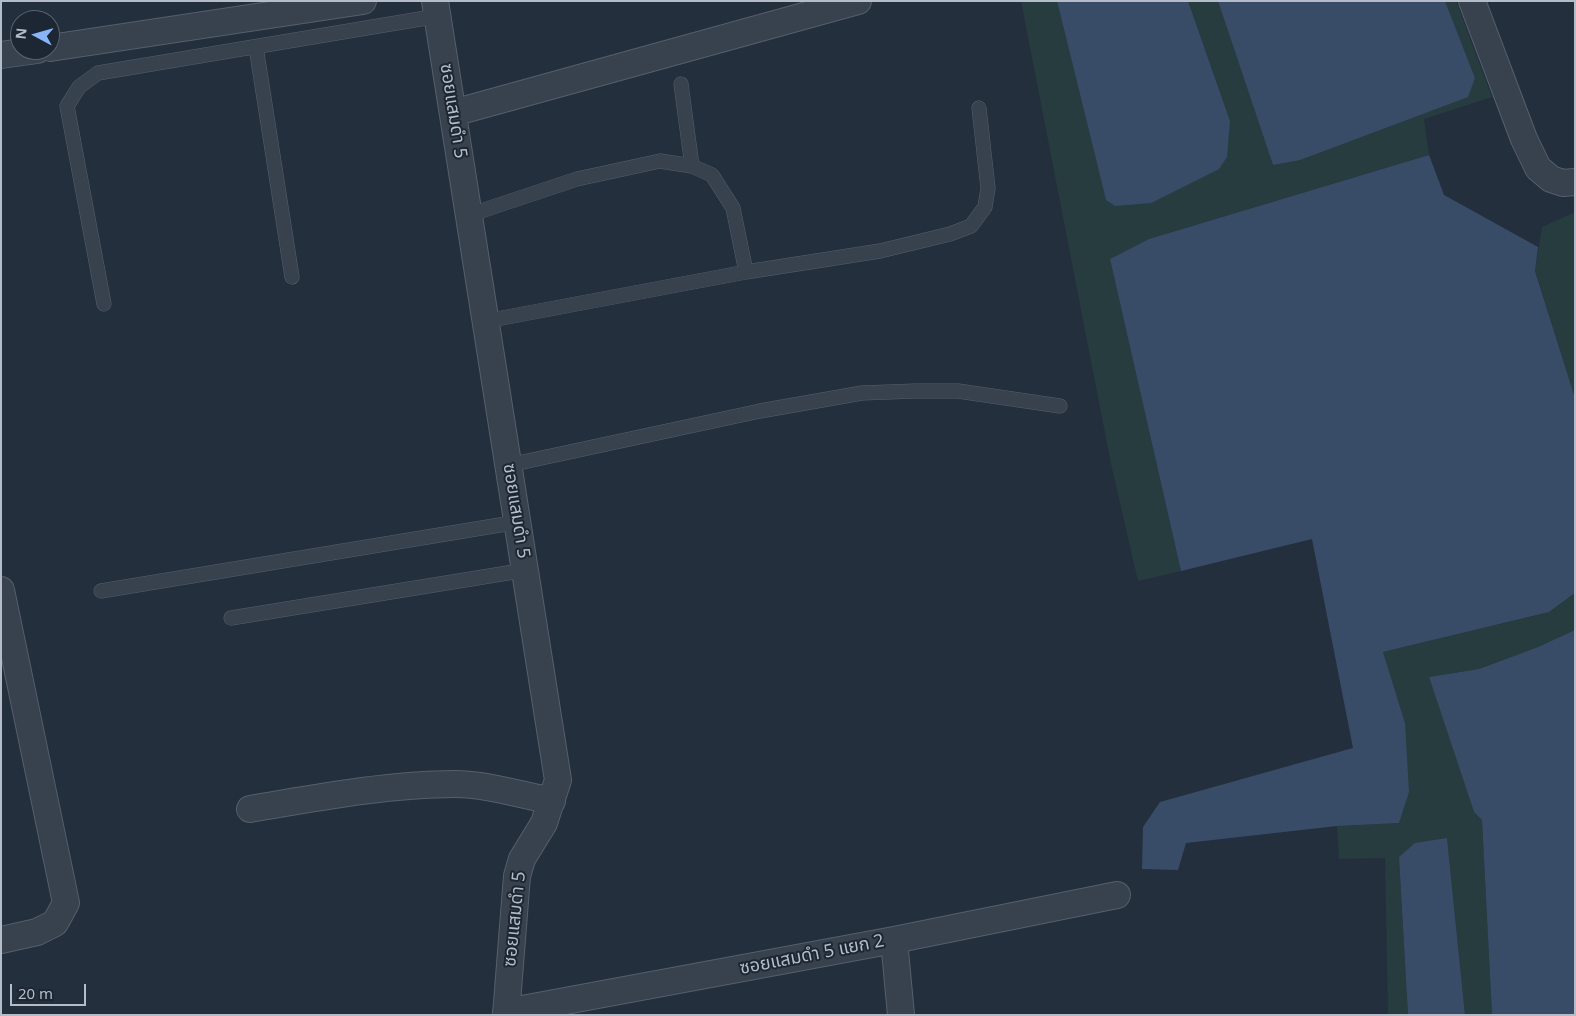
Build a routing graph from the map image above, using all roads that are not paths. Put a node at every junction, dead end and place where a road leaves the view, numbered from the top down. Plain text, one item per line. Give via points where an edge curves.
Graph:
1 (363, 1) edge
2 (858, 1) edge
3 (1472, 1) edge
4 (263, 8) edge
5 (437, 9) edge
6 (60, 46) edge
7 (256, 47) junction
8 (681, 84) dead end
9 (979, 108) dead end
10 (453, 113) junction
11 (692, 166) junction
12 (1575, 182) edge
13 (469, 215) junction
14 (746, 272) junction
15 (292, 277) dead end
16 (104, 304) dead end
17 (486, 321) junction
18 (1060, 406) dead end
19 (509, 465) junction
20 (518, 522) junction
21 (526, 570) junction
22 (1, 590) edge
23 (100, 591) dead end
24 (231, 618) dead end
25 (552, 801) junction
26 (250, 809) dead end
27 (1117, 895) dead end
28 (1, 940) edge
29 (894, 940) junction
30 (506, 1013) edge
31 (901, 1015) edge

1 - 4 street
2 - 10 street
3 - 12 street via 1538,168 1551,179
4 - 6 street
5 - 7 lane
5 - 10 street, ซอยแสมดำ 5
7 - 15 lane
7 - 16 lane via 98,73 79,87 67,106
8 - 11 lane
9 - 14 lane via 988,188 985,207 971,226 880,251
10 - 13 street, ซอยแสมดำ 5
11 - 13 lane via 660,162 577,179
11 - 14 lane via 712,175 733,208
13 - 17 street, ซอยแสมดำ 5
14 - 17 lane
17 - 19 street, ซอยแสมดำ 5
18 - 19 lane via 958,391 862,393 760,411
19 - 20 street, ซอยแสมดำ 5
20 - 21 street, ซอยแสมดำ 5
20 - 23 lane
21 - 24 lane
21 - 25 street, ซอยแสมดำ 5 via 558,780
22 - 28 street via 66,903 54,923 37,932
25 - 26 street via 456,784 317,797
25 - 30 street, ซอยแสมดำ 5 via 544,823 522,859 517,876
27 - 29 street, ซอยแสมดำ 5 แยก 2
29 - 30 street, ซอยแสมดำ 5 แยก 2
29 - 31 street

